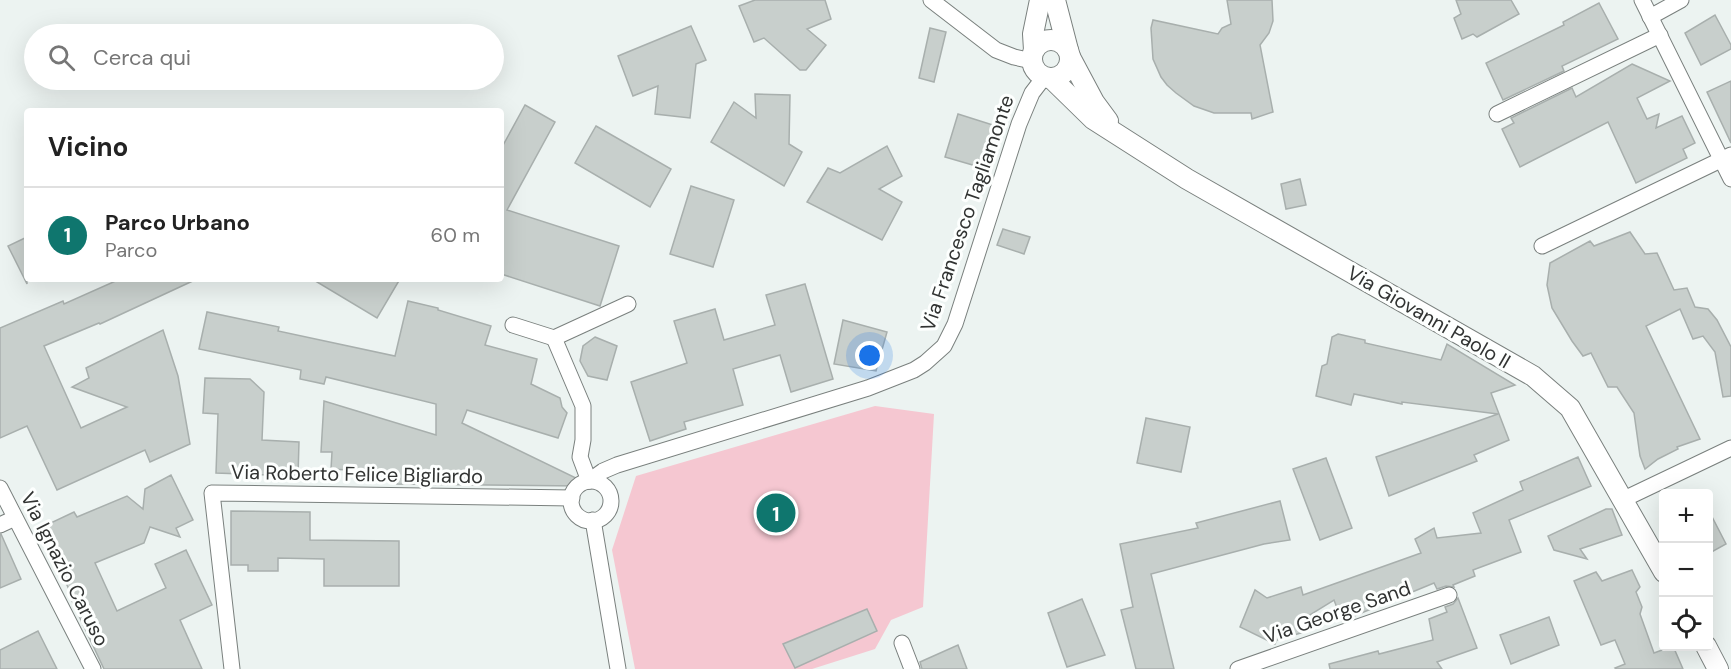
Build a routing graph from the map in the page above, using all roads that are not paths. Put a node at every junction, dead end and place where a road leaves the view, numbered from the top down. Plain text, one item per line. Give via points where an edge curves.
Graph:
1 (931, 0) edge
2 (1040, 0) edge
3 (1055, 0) edge
4 (1642, 0) edge
5 (1681, 0) edge
6 (1650, 16) junction
7 (1660, 35) junction
8 (1069, 53) junction
9 (1040, 66) junction
10 (1497, 114) dead end
11 (1120, 138) junction
12 (1726, 157) edge
13 (1731, 179) edge
14 (1542, 246) dead end
15 (628, 304) dead end
16 (513, 325) dead end
17 (554, 338) junction
18 (1731, 448) edge
19 (589, 481) junction
20 (0, 488) edge
21 (572, 498) junction
22 (1622, 500) junction
23 (15, 518) junction
24 (593, 520) junction
25 (0, 525) edge
26 (1659, 563) edge
27 (1449, 595) dead end
28 (902, 643) dead end
29 (1709, 651) edge
30 (93, 669) edge
31 (232, 669) edge
32 (618, 669) edge
33 (912, 669) edge
34 (1238, 669) edge
35 (1718, 669) edge

1 - 9 street via 996,50
2 - 9 street via 1033,34
3 - 8 street, Via Giovanni Paolo II
4 - 6 street
5 - 6 street
6 - 7 street
7 - 10 street
7 - 12 street
8 - 9 street via 1069,65 1063,74
8 - 9 street via 1063,44 1053,40 1042,42
8 - 11 street, Via Giovanni Paolo II via 1094,102
9 - 11 street, Via Giovanni Paolo II via 1093,119
9 - 19 street, Via Francesco Tagliamonte via 956,324 944,346 914,370 868,388 617,465
11 - 22 street, Via Giovanni Paolo II via 1533,376 1570,408
12 - 13 street
12 - 14 street
15 - 17 street
16 - 17 street
17 - 19 street via 583,406 580,457
18 - 22 street
19 - 21 street via 577,487
19 - 24 street via 602,484 611,501 607,513
20 - 23 street, Via Ignazio Caruso
21 - 24 street via 578,516
21 - 31 street, Via Roberto Felice Bigliardo via 212,493
22 - 26 street, Via Giovanni Paolo II
23 - 25 street
23 - 30 street, Via Ignazio Caruso
24 - 32 street
27 - 34 street, Via George Sand
28 - 33 street
29 - 35 street

